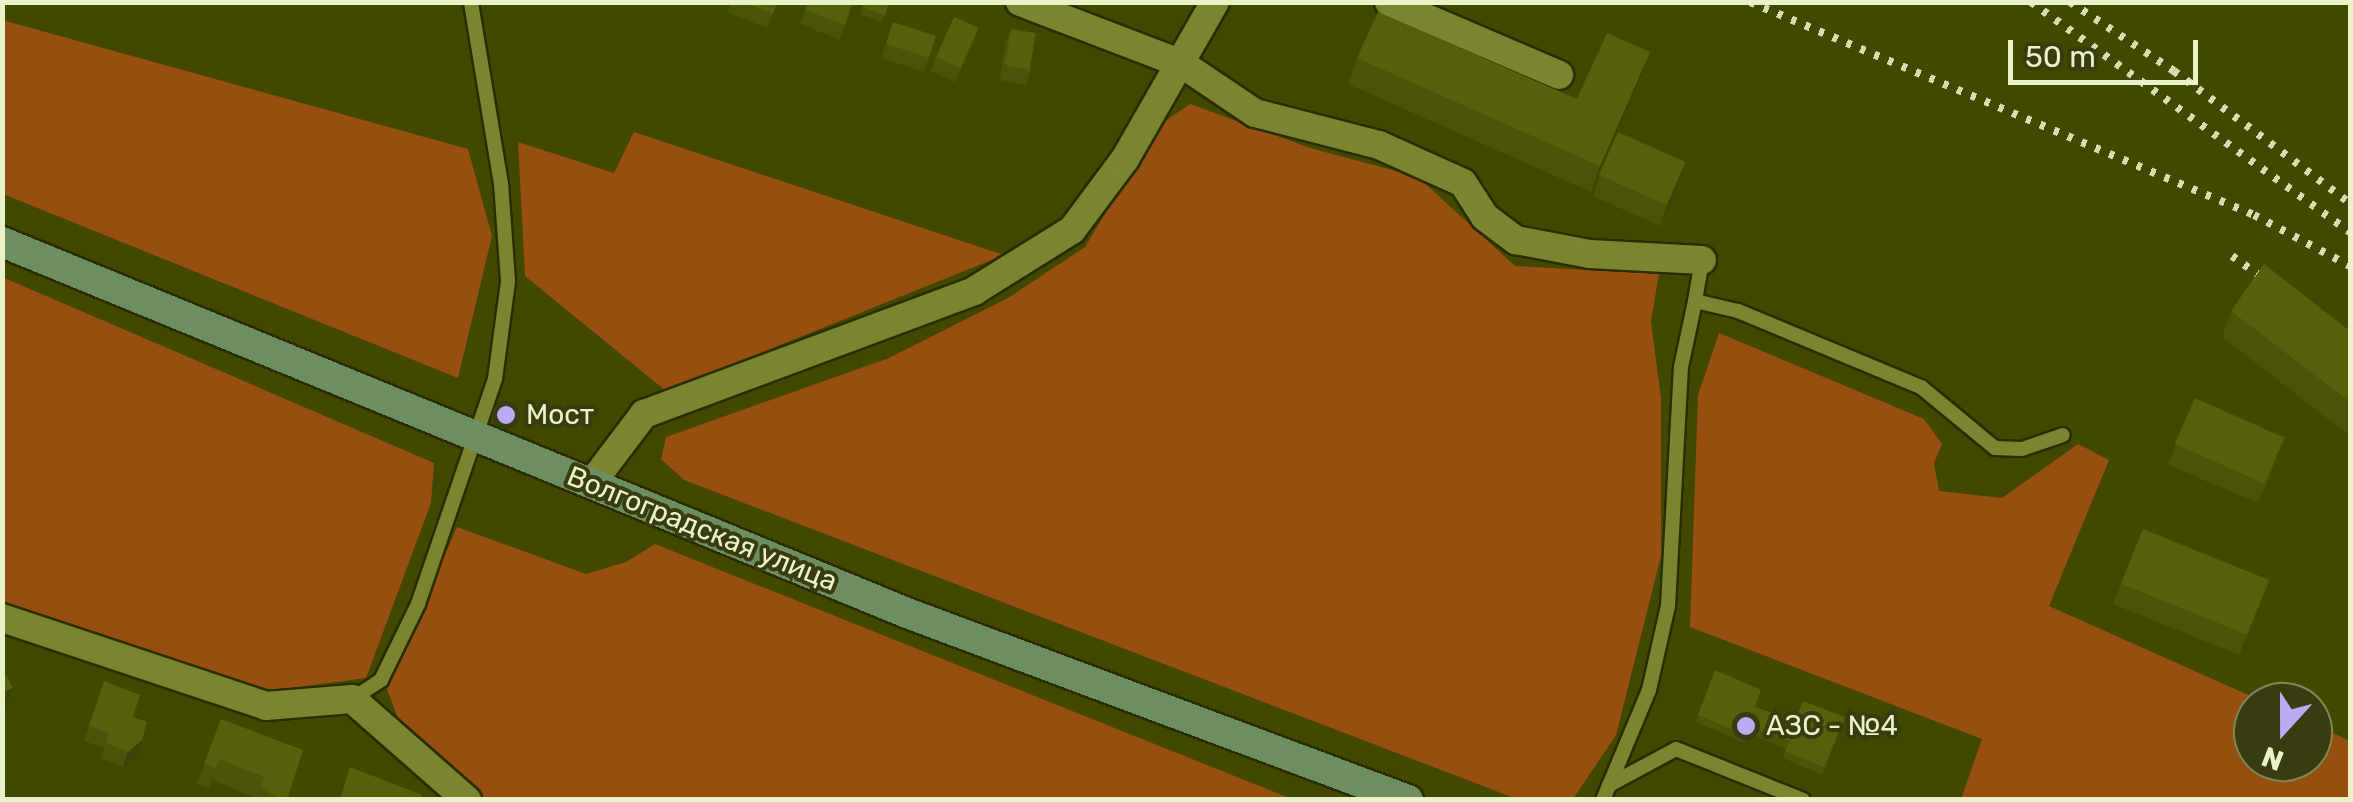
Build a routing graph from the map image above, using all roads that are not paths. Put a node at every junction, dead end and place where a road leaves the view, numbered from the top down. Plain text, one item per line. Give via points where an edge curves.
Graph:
1 (472, 2) edge
2 (1020, 2) edge
3 (1215, 2) edge
4 (1388, 2) edge
5 (1182, 64) junction
6 (1559, 75) dead end
7 (2, 242) edge
8 (1702, 260) joint
9 (1695, 300) junction
10 (2063, 434) dead end
11 (476, 437) junction
12 (592, 484) junction
13 (2, 618) edge
14 (352, 699) junction
15 (1606, 792) edge
16 (467, 800) edge
17 (1408, 800) edge
18 (1803, 800) edge

1 - 11 lane via 502,184 508,282 495,380
2 - 5 street
3 - 5 street
4 - 6 street
5 - 8 street via 1255,113 1378,145 1463,183 1485,217 1516,240 1590,254
5 - 12 street via 1072,230 974,290 644,414
7 - 11 main road, Волгоградская улица
8 - 9 lane
9 - 10 lane via 1738,311 1920,387 1995,448 2022,449
9 - 15 lane via 1681,367 1668,606 1649,690
11 - 12 main road, Волгоградская улица
11 - 14 lane via 418,604 381,680
12 - 17 main road, Волгоградская улица via 907,612
13 - 14 street via 266,706
14 - 16 street
15 - 18 lane via 1676,750

